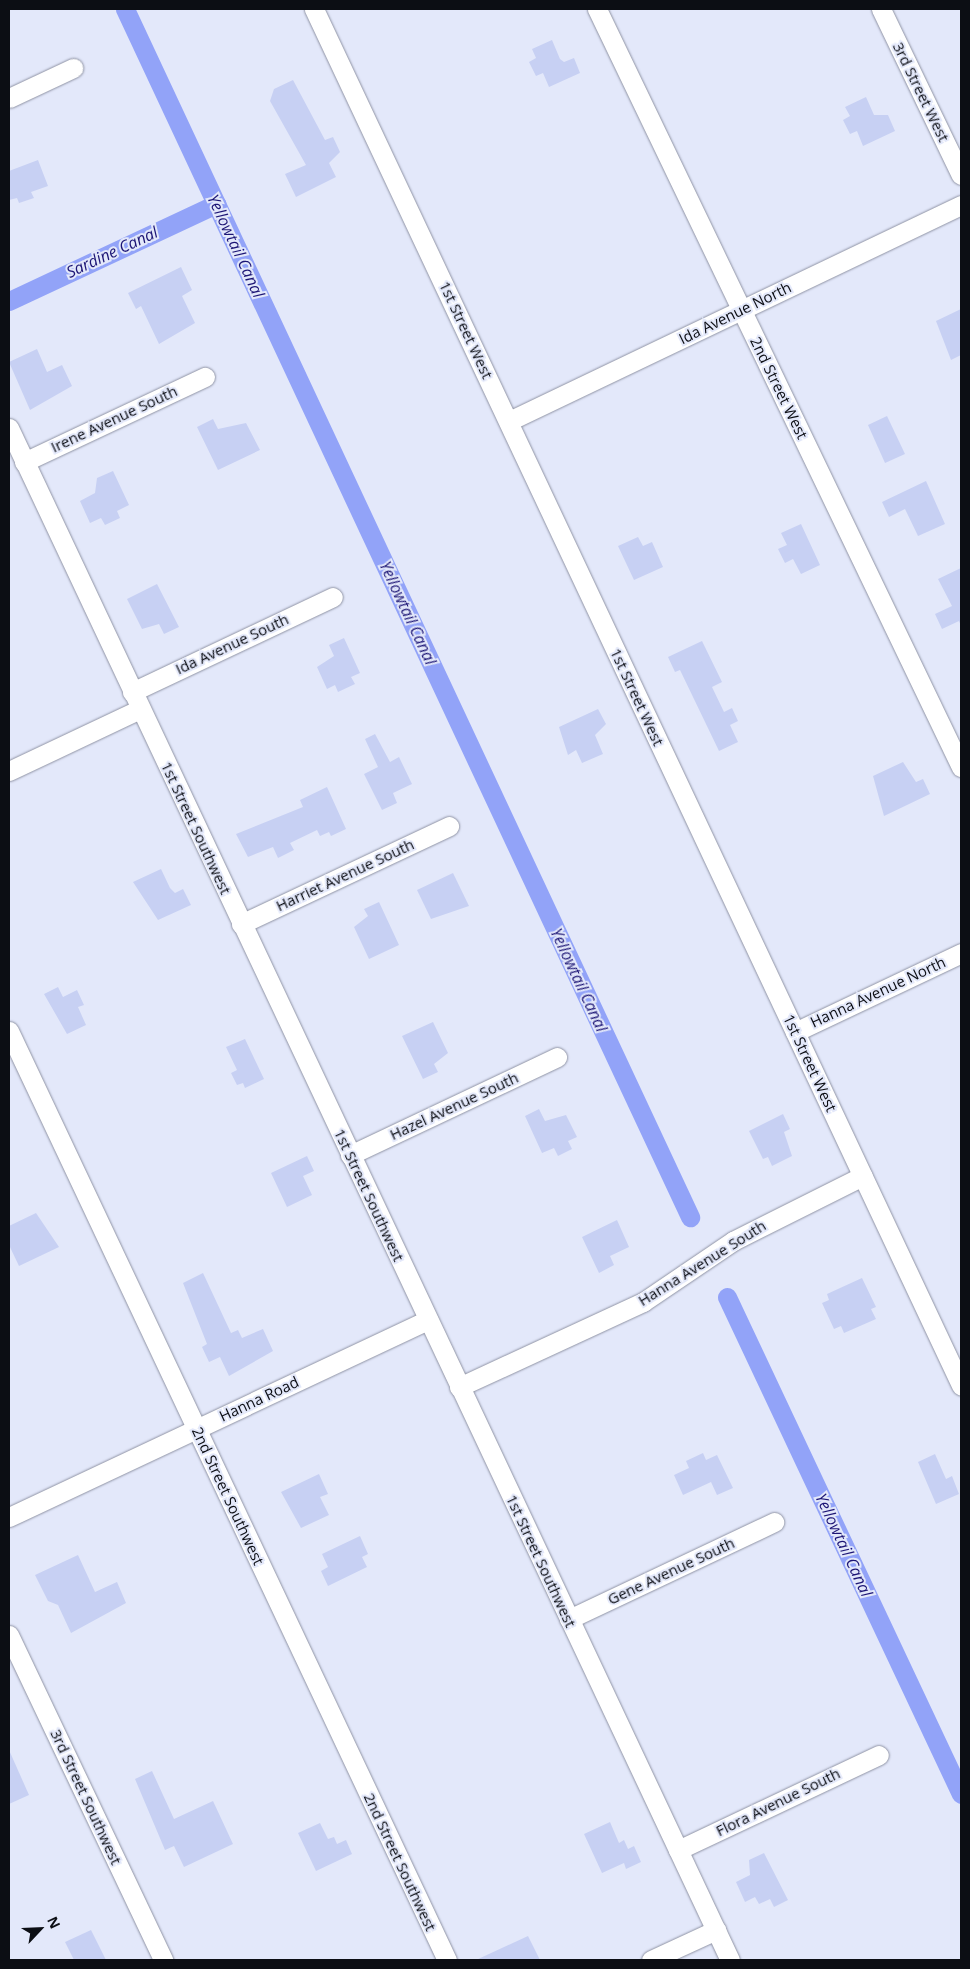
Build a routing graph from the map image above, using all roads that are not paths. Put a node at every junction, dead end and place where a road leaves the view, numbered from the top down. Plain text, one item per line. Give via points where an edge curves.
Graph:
1 (314, 9) edge
2 (597, 9) edge
3 (882, 9) edge
4 (74, 68) dead end
5 (9, 98) edge
6 (961, 175) edge
7 (961, 205) edge
8 (742, 310) junction
9 (205, 377) dead end
10 (509, 422) junction
11 (9, 428) edge
12 (24, 462) junction
13 (333, 597) dead end
14 (132, 692) junction
15 (140, 709) junction
16 (961, 767) edge
17 (9, 771) edge
18 (449, 826) dead end
19 (241, 924) junction
20 (961, 953) edge
21 (9, 1031) edge
22 (795, 1032) junction
23 (557, 1057) dead end
24 (350, 1155) junction
25 (862, 1176) junction
26 (428, 1320) junction
27 (961, 1385) edge
28 (459, 1387) junction
29 (196, 1428) junction
30 (9, 1516) edge
31 (774, 1522) dead end
32 (569, 1619) junction
33 (9, 1635) edge
34 (879, 1755) dead end
35 (678, 1850) junction
36 (716, 1930) junction
37 (164, 1960) edge
38 (446, 1960) edge
39 (651, 1960) edge
40 (730, 1960) edge

1 - 10 street, 1st Street West
2 - 8 street, 2nd Street West
3 - 6 street, 3rd Street West
4 - 5 street
7 - 8 street, Ida Avenue North
8 - 10 street, Ida Avenue North
8 - 16 street, 2nd Street West
9 - 12 street, Irene Avenue South
10 - 22 street, 1st Street West
11 - 12 street, 1st Street Southwest
12 - 14 street, 1st Street Southwest
13 - 14 street, Ida Avenue South
14 - 15 street, 1st Street Southwest
15 - 17 street
15 - 19 street, 1st Street Southwest
18 - 19 street, Harriet Avenue South
19 - 24 street, 1st Street Southwest
20 - 22 street, Hanna Avenue North
21 - 29 street, 2nd Street Southwest
22 - 25 street, 1st Street West
23 - 24 street, Hazel Avenue South
24 - 26 street, 1st Street Southwest
25 - 27 street, 1st Street West
25 - 28 street, Hanna Avenue South via 733,1241 643,1302
26 - 28 street, 1st Street Southwest
26 - 29 street, Hanna Road
28 - 32 street, 1st Street Southwest
29 - 30 street, Hanna Road
29 - 38 street, 2nd Street Southwest
31 - 32 street, Gene Avenue South
32 - 35 street, 1st Street Southwest
33 - 37 street, 3rd Street Southwest
34 - 35 street, Flora Avenue South
35 - 36 street, 1st Street Southwest
36 - 39 street
36 - 40 street, 1st Street Southwest

